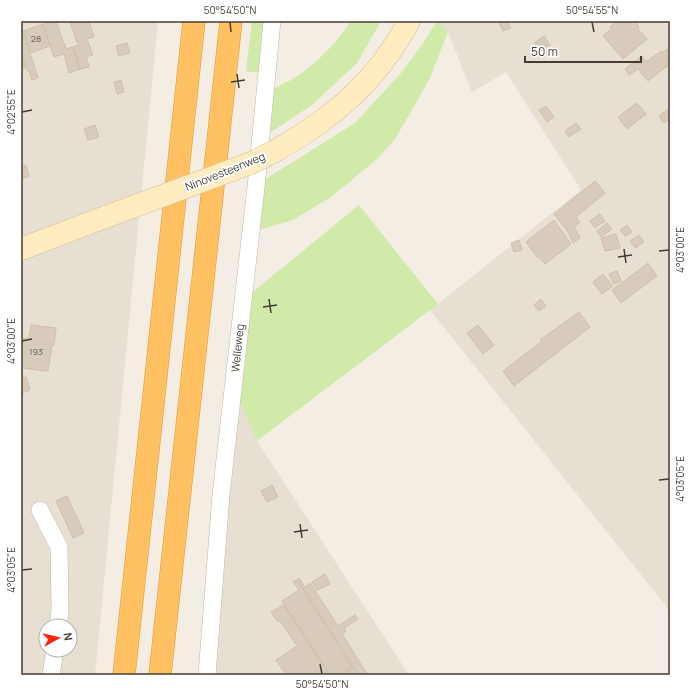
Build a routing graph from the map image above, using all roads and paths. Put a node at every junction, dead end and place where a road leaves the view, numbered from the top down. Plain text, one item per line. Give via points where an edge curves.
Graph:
1 (194, 21) edge
2 (231, 21) edge
3 (272, 21) edge
4 (409, 21) edge
5 (21, 249) edge
6 (40, 510) dead end
7 (59, 618) edge
8 (53, 658) edge
9 (51, 675) edge
10 (124, 675) edge
11 (160, 675) edge
12 (207, 675) edge

1 - 10 highway
2 - 11 highway
3 - 12 street, Welleweg via 221,495
4 - 5 main road, Ninovesteenweg, bridge via 392,50 357,90 324,119 277,150 251,163
6 - 7 street via 59,547
8 - 9 street

